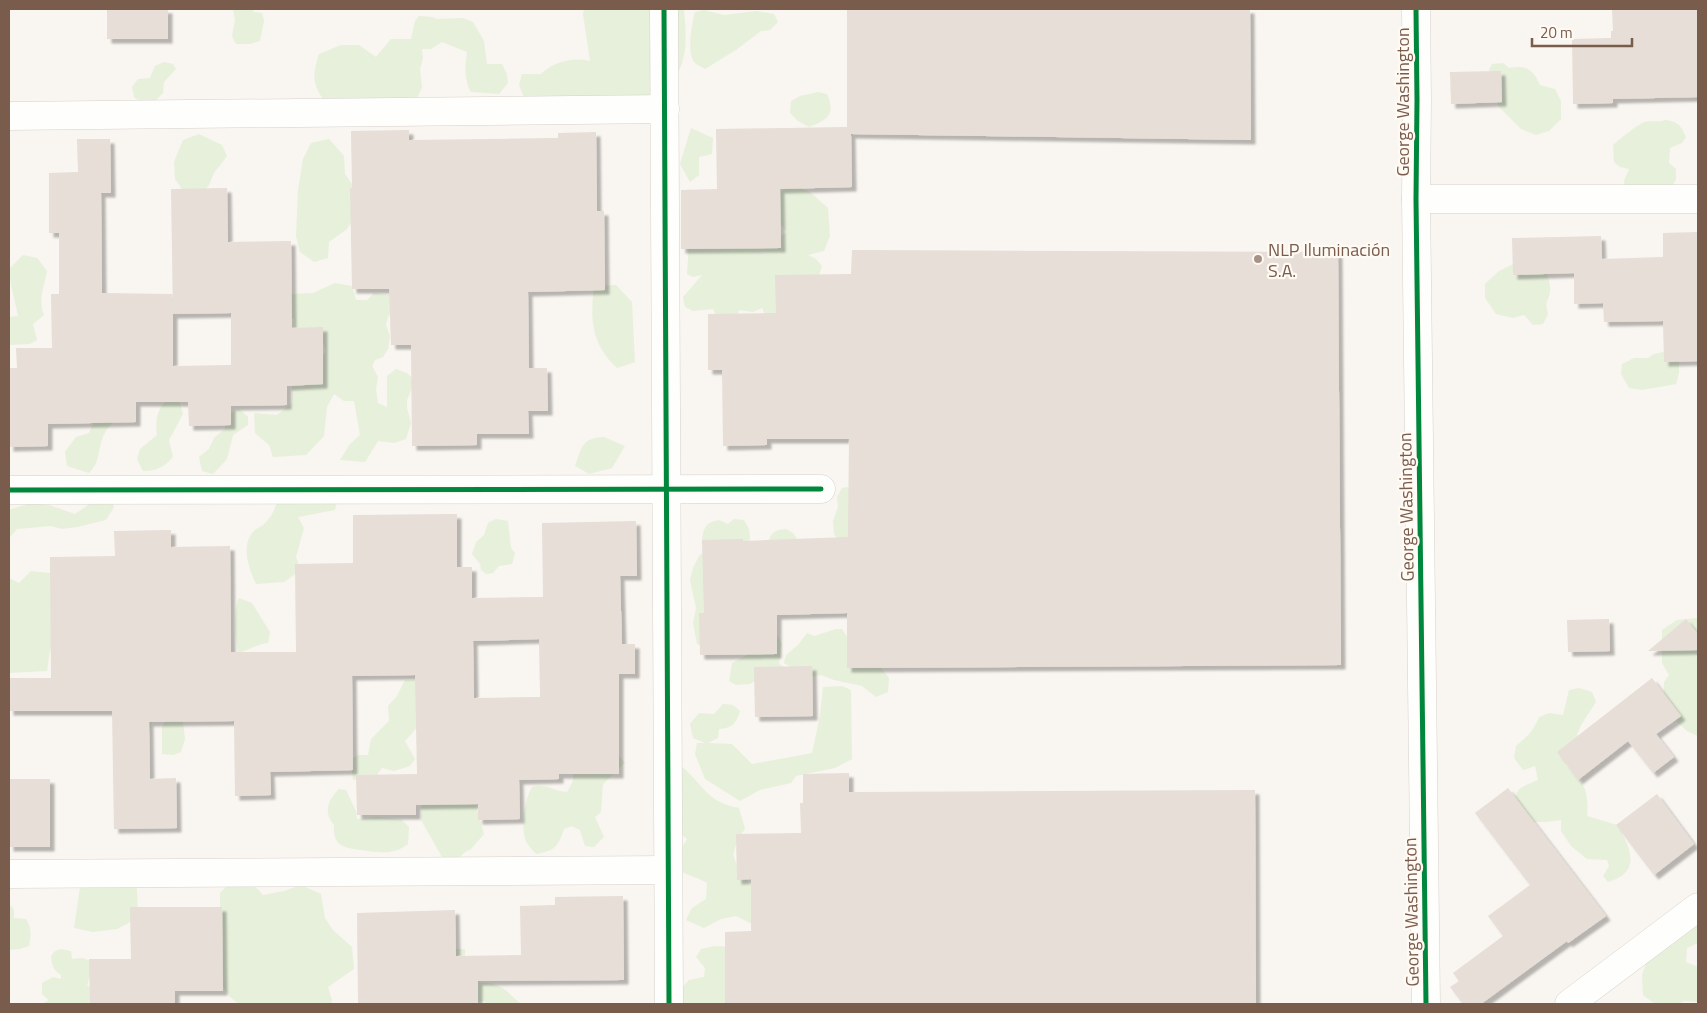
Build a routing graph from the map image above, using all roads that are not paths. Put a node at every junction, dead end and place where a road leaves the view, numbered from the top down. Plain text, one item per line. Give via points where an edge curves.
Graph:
1 (664, 9) edge
2 (1416, 9) edge
3 (665, 109) junction
4 (9, 116) edge
5 (1416, 199) junction
6 (1698, 199) edge
7 (821, 489) dead end
8 (9, 490) edge
9 (666, 490) junction
10 (668, 870) junction
11 (9, 874) edge
12 (1698, 907) edge
13 (669, 1004) edge
14 (1426, 1004) edge
15 (1569, 1004) edge

1 - 3 street
2 - 5 street, George Washington
3 - 4 street
3 - 9 street
5 - 6 street
5 - 14 street, George Washington
7 - 9 street
8 - 9 street
9 - 10 street
10 - 11 street
10 - 13 street
12 - 15 street

